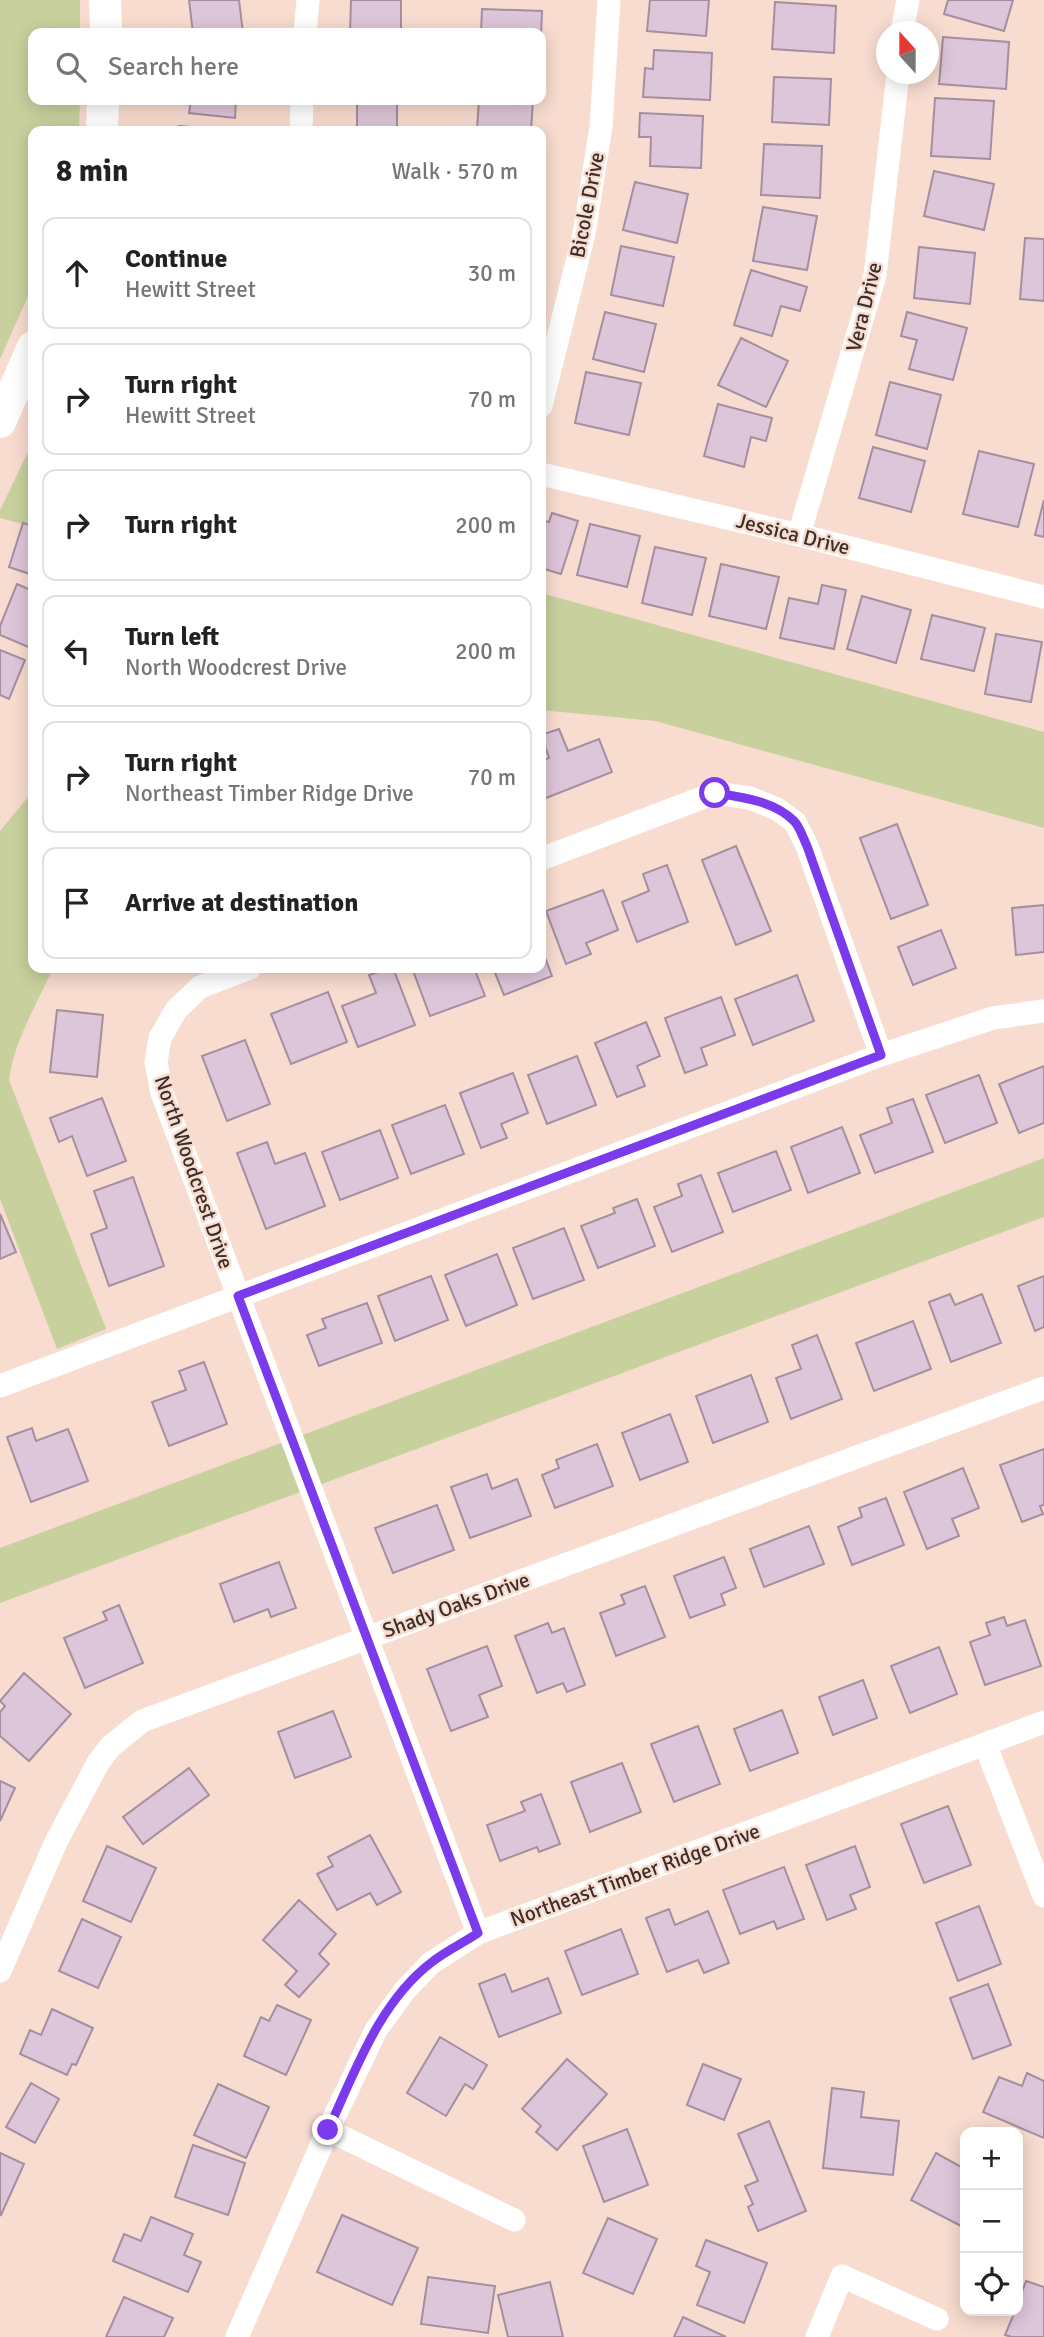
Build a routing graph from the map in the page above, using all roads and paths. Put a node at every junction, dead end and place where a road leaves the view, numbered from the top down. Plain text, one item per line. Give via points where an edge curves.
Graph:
1 (105, 0) edge
2 (308, 0) edge
3 (609, 0) edge
4 (908, 0) edge
5 (904, 21) edge
6 (106, 28) edge
7 (305, 28) edge
8 (897, 84) edge
9 (103, 105) edge
10 (302, 105) edge
11 (102, 126) edge
12 (301, 126) edge
13 (28, 355) edge
14 (546, 385) edge
15 (6, 391) edge
16 (0, 422) edge
17 (546, 475) edge
18 (799, 535) junction
19 (1044, 597) edge
20 (546, 857) edge
21 (236, 973) edge
22 (1044, 1011) edge
23 (881, 1055) junction
24 (238, 1296) junction
25 (0, 1386) edge
26 (1044, 1388) edge
27 (367, 1638) junction
28 (1044, 1722) edge
29 (985, 1744) junction
30 (1044, 1896) edge
31 (478, 1933) junction
32 (0, 1971) edge
33 (328, 2130) junction
34 (514, 2220) dead end
35 (937, 2319) dead end
36 (237, 2337) edge
37 (817, 2337) edge

1 - 6 street
2 - 7 street
3 - 14 street, Bicole Drive via 601,127 586,220
4 - 5 street
8 - 18 street, Vera Drive via 875,275
9 - 11 street
10 - 12 street
13 - 15 street
15 - 16 street
17 - 18 street, Jessica Drive
18 - 19 street, Jessica Drive
20 - 23 street via 715,793 750,798 777,809 795,822 807,846
21 - 24 street, North Woodcrest Drive via 200,986 176,1010 160,1038 156,1062 162,1093
22 - 23 street via 993,1018
23 - 24 street
24 - 25 street
24 - 27 street, North Woodcrest Drive
26 - 27 street, Shady Oaks Drive
27 - 31 street, North Woodcrest Drive
27 - 32 street, Shady Oaks Drive via 142,1721 110,1747 56,1842
28 - 29 street, Northeast Timber Ridge Drive
29 - 30 street
29 - 31 street, Northeast Timber Ridge Drive
31 - 33 street, Northeast Timber Ridge Drive via 431,1963 405,1990 376,2030
33 - 34 street
33 - 36 street, Northeast Timber Ridge Drive
35 - 37 street via 842,2276

